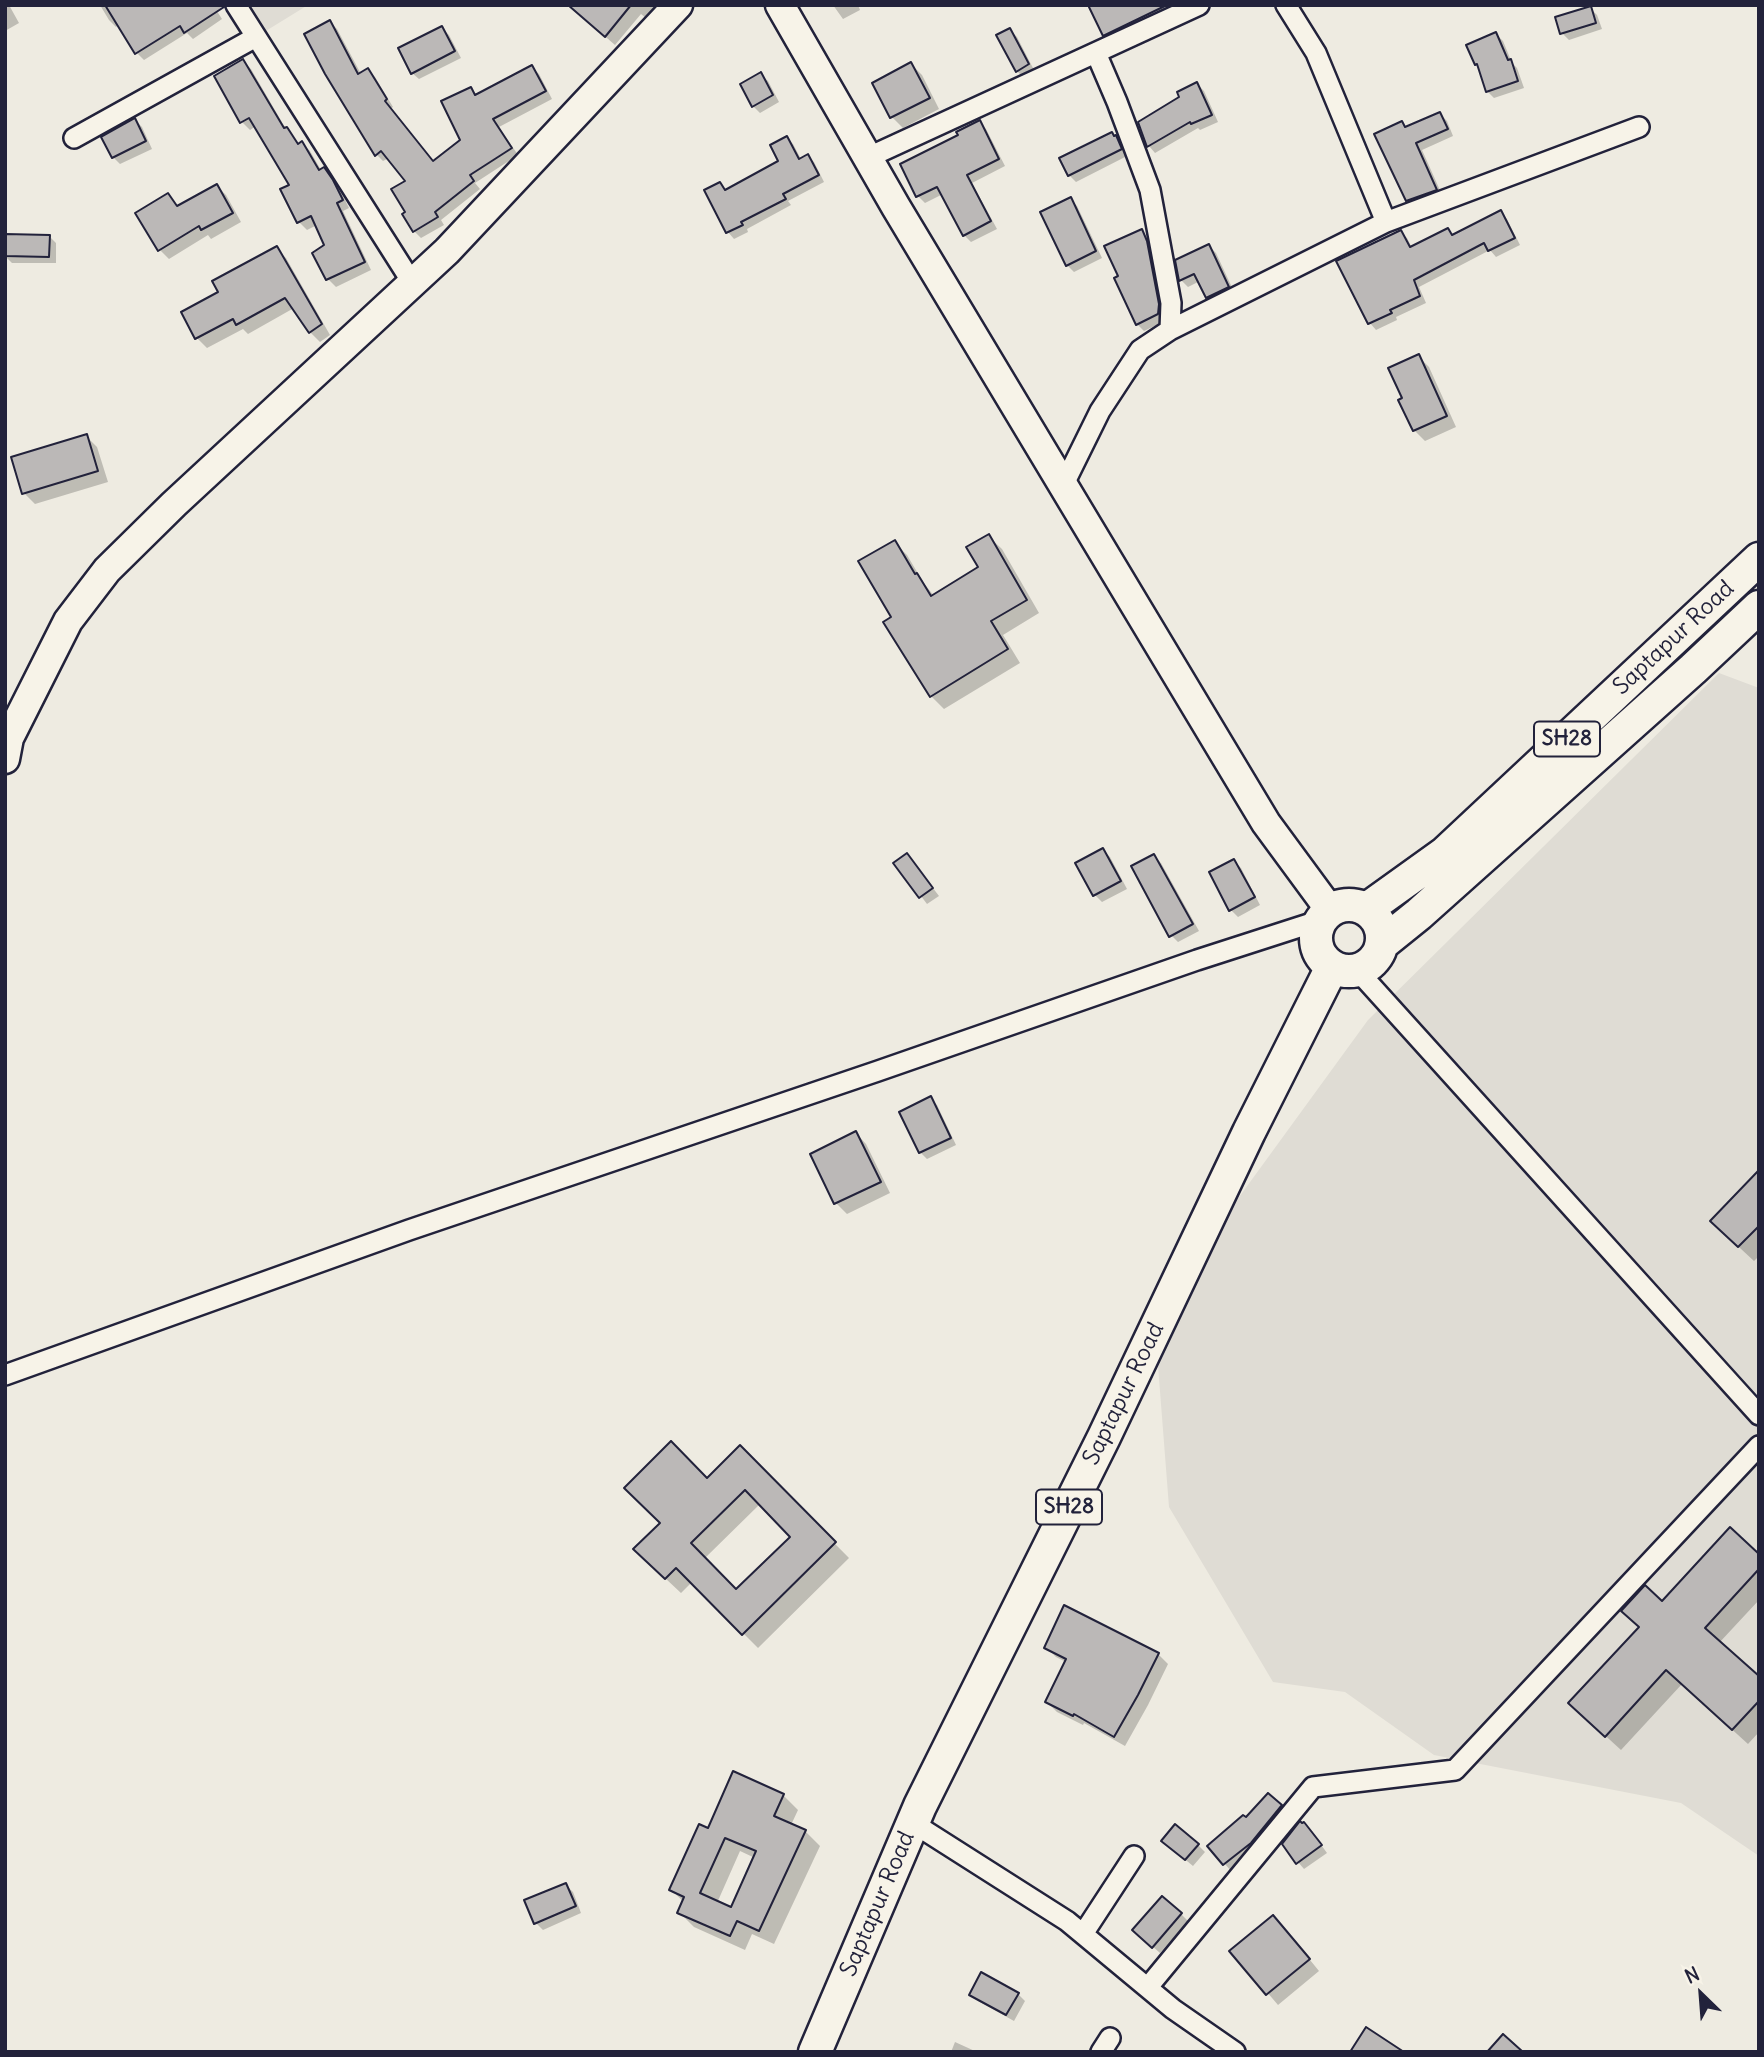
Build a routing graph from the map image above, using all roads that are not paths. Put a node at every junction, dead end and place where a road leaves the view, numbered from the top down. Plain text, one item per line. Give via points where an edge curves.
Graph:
1 (236, 5) edge
2 (678, 5) edge
3 (780, 5) edge
4 (1199, 5) edge
5 (1286, 5) edge
6 (256, 37) junction
7 (1096, 53) junction
8 (1639, 127) dead end
9 (74, 138) dead end
10 (869, 157) junction
11 (1386, 222) junction
12 (413, 284) junction
13 (1170, 330) junction
14 (1063, 486) junction
15 (1759, 559) edge
16 (1759, 607) edge
17 (5, 759) edge
18 (1367, 909) junction
19 (1325, 915) junction
20 (1383, 943) junction
21 (1344, 968) junction
22 (5, 1375) edge
23 (1759, 1415) edge
24 (1759, 1446) edge
25 (913, 1823) junction
26 (1134, 1856) dead end
27 (1083, 1934) junction
28 (1148, 1987) junction
29 (820, 2049) edge
30 (1235, 2052) edge

1 - 6 street
2 - 12 street
3 - 10 street
4 - 7 street
5 - 11 street via 1316,53
6 - 9 street
6 - 12 street
7 - 10 street
7 - 13 street via 1150,190 1171,303
8 - 11 street
10 - 14 street
11 - 13 street
12 - 17 street via 107,570 68,621 9,738
13 - 14 street via 1140,350 1100,411
14 - 19 street
15 - 18 main road, Saptapur Road / SH28 via 1445,853
16 - 20 main road, Saptapur Road / SH28
18 - 19 main road via 1342,905
18 - 20 main road via 1377,918
19 - 21 main road via 1316,932 1317,946 1322,957
19 - 22 street via 409,1230
20 - 21 main road via 1369,965
21 - 23 street
21 - 25 main road, Saptapur Road / SH28 via 1249,1132
24 - 28 street via 1455,1770 1313,1787
25 - 27 street
25 - 29 main road, Saptapur Road / SH28
26 - 27 street
27 - 28 street
28 - 30 street

